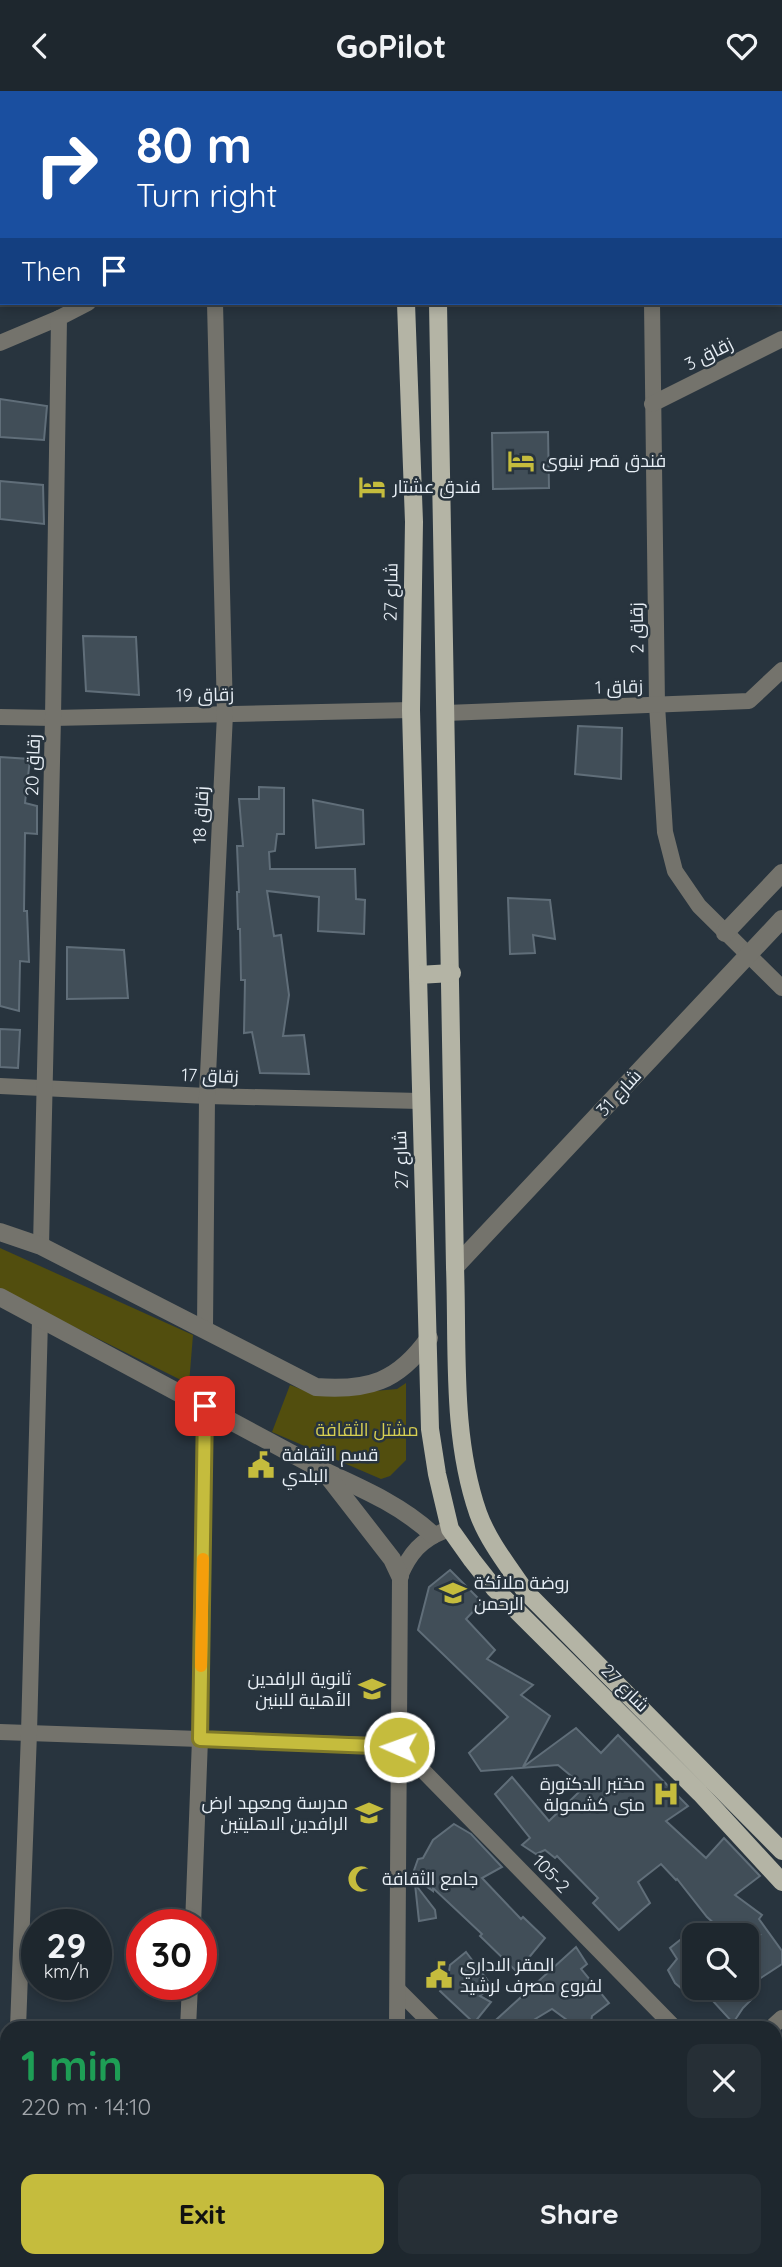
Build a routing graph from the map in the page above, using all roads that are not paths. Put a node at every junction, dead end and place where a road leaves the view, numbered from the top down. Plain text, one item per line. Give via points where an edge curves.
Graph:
1 (84, 305) edge
2 (215, 305) edge
3 (406, 305) edge
4 (438, 305) edge
5 (652, 305) edge
6 (59, 318) junction
7 (782, 339) edge
8 (0, 343) edge
9 (652, 404) junction
10 (782, 670) edge
11 (657, 705) junction
12 (411, 710) junction
13 (446, 713) junction
14 (225, 714) junction
15 (0, 717) edge
16 (53, 718) junction
17 (782, 873) edge
18 (782, 919) edge
19 (725, 933) junction
20 (749, 953) junction
21 (452, 973) junction
22 (418, 975) junction
23 (782, 988) edge
24 (0, 1086) edge
25 (43, 1089) junction
26 (207, 1096) junction
27 (420, 1101) junction
28 (0, 1232) edge
29 (41, 1245) junction
30 (455, 1267) junction
31 (0, 1297) edge
32 (40, 1320) junction
33 (205, 1329) junction
34 (429, 1338) junction
35 (205, 1406) junction
36 (324, 1471) junction
37 (441, 1532) junction
38 (400, 1576) junction
39 (0, 1732) edge
40 (29, 1733) junction
41 (200, 1739) junction
42 (399, 1747) junction
43 (782, 1851) edge
44 (782, 1881) edge
45 (194, 1909) edge
46 (399, 1991) junction
47 (189, 2000) edge
48 (18, 2021) edge
49 (188, 2021) edge
50 (397, 2021) edge
51 (429, 2021) edge
52 (669, 2021) edge

1 - 6 street
2 - 14 street, زقاق 18
3 - 12 main road, شارع 27 via 414,522
4 - 13 main road, شارع 27
5 - 9 street, زقاق 2
6 - 8 street
6 - 16 street, زقاق 20
7 - 9 street, زقاق 3
9 - 11 street, زقاق 2
10 - 11 street, زقاق 1 via 749,701
11 - 13 street, زقاق 1
11 - 19 street, زقاق 2 via 665,832 675,871
12 - 14 street, زقاق 19
12 - 22 main road, شارع 27
13 - 21 main road, شارع 27
14 - 16 street, زقاق 19
14 - 26 street, زقاق 18
15 - 16 street, زقاق 19
16 - 25 street, زقاق 20
17 - 19 street
18 - 20 street, شارع 31
19 - 20 street, زقاق 2
20 - 23 street, زقاق 2
20 - 30 street, شارع 31
21 - 22 main road
21 - 30 main road, شارع 27
22 - 27 main road, شارع 27
24 - 25 street, زقاق 17
25 - 26 street, زقاق 17
25 - 29 street, زقاق 20
26 - 27 street, زقاق 17
26 - 33 street, زقاق 18
27 - 34 main road, شارع 27
28 - 29 street
29 - 33 street
30 - 43 main road, شارع 27 via 460,1422 466,1467 479,1515 499,1553 525,1591
31 - 32 street
32 - 35 street
32 - 40 street
33 - 34 street via 316,1387 334,1388 379,1382 399,1371
34 - 37 main road, شارع 27 via 430,1429
35 - 36 street
35 - 41 street
36 - 37 street
36 - 38 street
37 - 38 street via 417,1547
37 - 44 main road, شارع 27
38 - 42 street
39 - 40 street
40 - 41 street
40 - 48 street
41 - 42 street
41 - 45 street
42 - 46 street
42 - 52 street, 105-2
46 - 50 street
46 - 51 street
47 - 49 street

